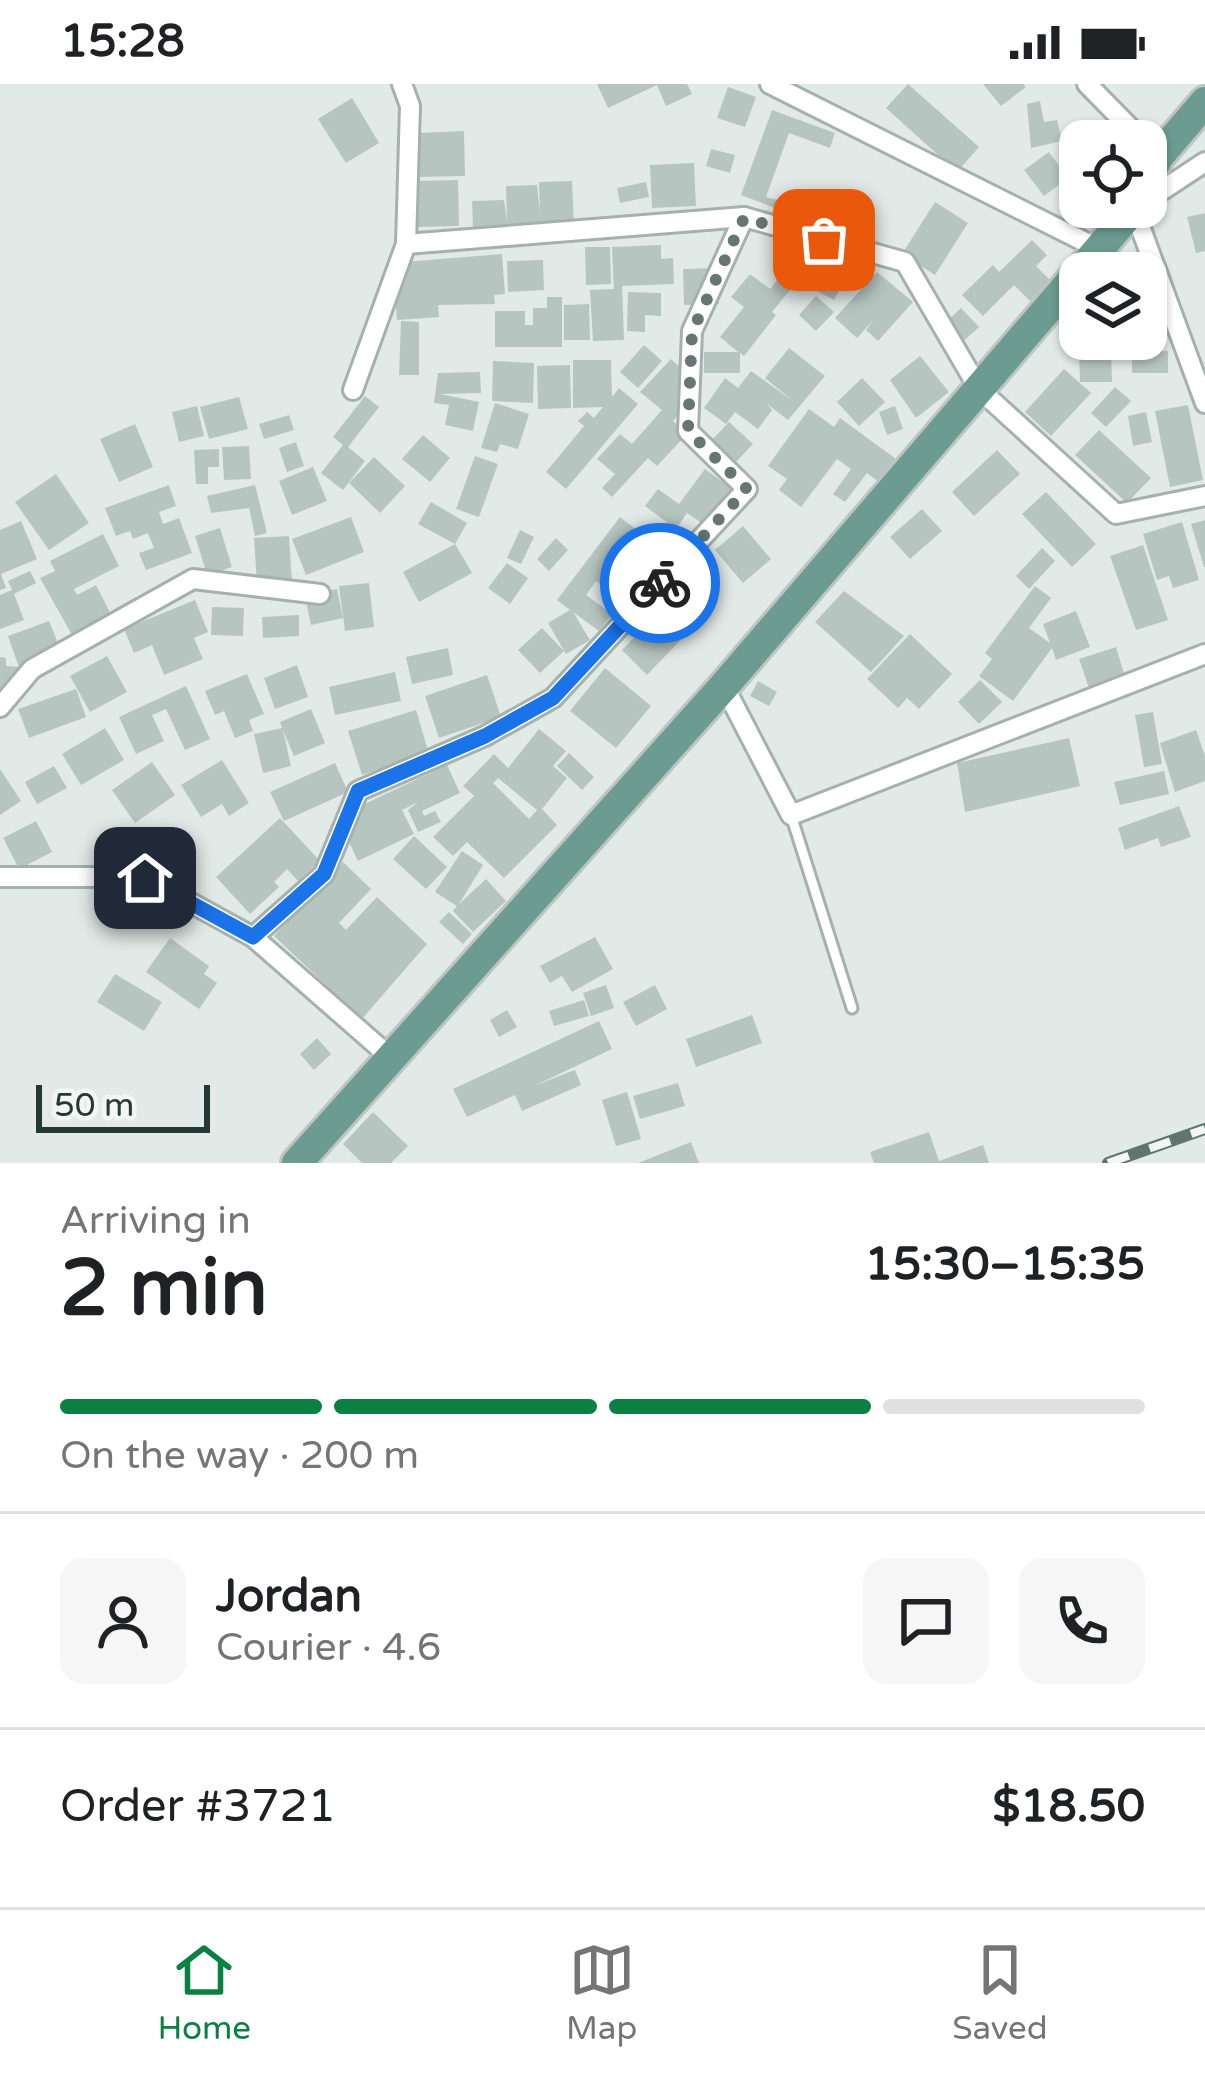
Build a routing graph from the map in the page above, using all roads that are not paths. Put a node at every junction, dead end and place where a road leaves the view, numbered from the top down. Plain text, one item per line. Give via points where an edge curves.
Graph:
1 (402, 84) edge
2 (770, 84) edge
3 (805, 84) edge
4 (1088, 84) edge
5 (1205, 102) edge
6 (820, 110) junction
7 (1108, 120) edge
8 (1167, 150) edge
9 (1205, 162) edge
10 (1167, 174) edge
11 (744, 218) junction
12 (1113, 228) edge
13 (1156, 228) edge
14 (406, 244) junction
15 (1100, 249) junction
16 (979, 389) junction
17 (353, 390) dead end
18 (1205, 404) edge
19 (1205, 496) edge
20 (320, 594) dead end
21 (1205, 654) edge
22 (724, 686) junction
23 (0, 707) edge
24 (790, 815) junction
25 (0, 878) edge
26 (253, 937) junction
27 (852, 1008) dead end
28 (389, 1056) junction
29 (297, 1163) edge

1 - 14 street via 410,106
2 - 6 street
3 - 6 street
4 - 7 street
5 - 8 main road
6 - 15 street
9 - 10 street
11 - 14 street
11 - 16 street via 904,262
11 - 26 street via 692,332 688,431 747,489 553,698 358,791 324,874
12 - 15 main road
13 - 18 street
14 - 17 street
15 - 16 main road
16 - 19 street via 1116,514
16 - 22 main road
20 - 23 street via 193,579 32,668
21 - 24 street
22 - 24 street
22 - 28 main road
24 - 27 lane
25 - 26 street via 145,878
26 - 28 street
28 - 29 main road

